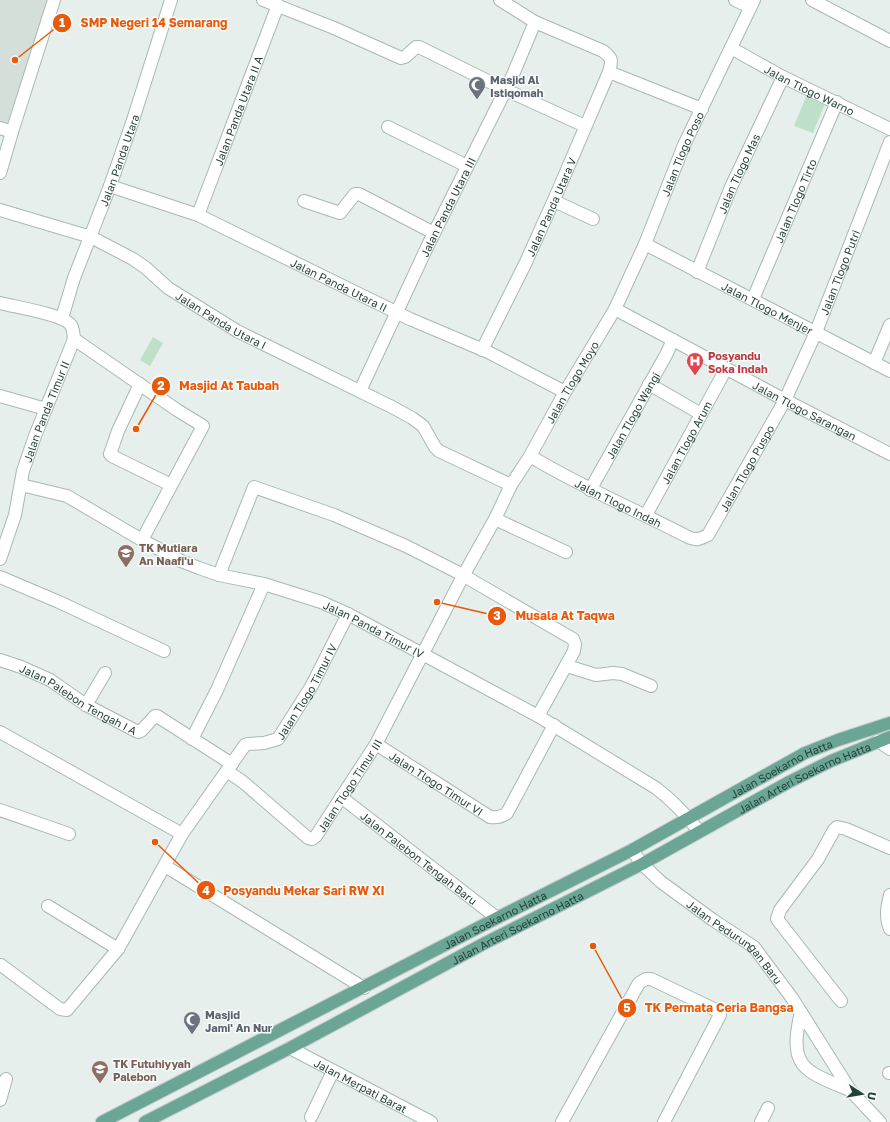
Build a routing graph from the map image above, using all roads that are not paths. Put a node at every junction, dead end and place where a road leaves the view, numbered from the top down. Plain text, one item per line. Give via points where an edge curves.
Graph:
1 (54, 0) edge
2 (171, 0) edge
3 (263, 0) edge
4 (500, 0) edge
5 (735, 0) edge
6 (812, 0) edge
7 (752, 4) edge
8 (278, 5) junction
9 (535, 22) junction
10 (890, 41) edge
11 (731, 48) junction
12 (609, 72) junction
13 (783, 77) junction
14 (506, 90) junction
15 (837, 102) junction
16 (702, 109) junction
17 (585, 126) junction
18 (0, 128) edge
19 (388, 128) dead end
20 (890, 129) edge
21 (12, 132) junction
22 (890, 142) edge
23 (468, 166) junction
24 (0, 173) edge
25 (110, 186) junction
26 (304, 201) dead end
27 (554, 201) junction
28 (0, 210) edge
29 (198, 215) junction
30 (594, 219) dead end
31 (434, 234) junction
32 (91, 237) junction
33 (645, 244) junction
34 (697, 272) junction
35 (753, 299) junction
36 (0, 303) edge
37 (615, 309) junction
38 (397, 312) junction
39 (62, 318) junction
40 (890, 325) edge
41 (816, 332) junction
42 (74, 339) junction
43 (673, 340) junction
44 (482, 350) junction
45 (874, 363) junction
46 (726, 369) junction
47 (890, 371) edge
48 (140, 384) junction
49 (649, 384) junction
50 (360, 391) junction
51 (566, 392) junction
52 (0, 396) edge
53 (785, 400) junction
54 (46, 409) junction
55 (701, 414) junction
56 (890, 454) edge
57 (530, 456) junction
58 (20, 485) junction
59 (171, 485) junction
60 (511, 485) junction
61 (590, 490) junction
62 (646, 515) junction
63 (495, 519) junction
64 (708, 535) joint
65 (142, 540) junction
66 (566, 552) dead end
67 (0, 559) edge
68 (219, 575) junction
69 (463, 576) junction
70 (0, 577) edge
71 (264, 584) junction
72 (348, 614) junction
73 (164, 651) dead end
74 (422, 654) junction
75 (0, 660) edge
76 (566, 666) junction
77 (104, 673) dead end
78 (651, 686) dead end
79 (86, 705) junction
80 (538, 716) junction
81 (890, 723) edge
82 (554, 725) junction
83 (0, 732) edge
84 (890, 737) edge
85 (192, 739) junction
86 (878, 741) junction
87 (376, 744) junction
88 (890, 749) edge
89 (229, 767) junction
90 (341, 797) junction
91 (0, 810) edge
92 (688, 818) junction
93 (699, 831) junction
94 (69, 834) dead end
95 (182, 834) junction
96 (890, 848) edge
97 (632, 850) junction
98 (642, 864) junction
99 (165, 866) junction
100 (890, 895) edge
101 (48, 906) dead end
102 (497, 918) junction
103 (890, 929) edge
104 (118, 949) junction
105 (1, 965) dead end
106 (364, 988) junction
107 (841, 1001) dead end
108 (800, 1012) junction
109 (290, 1048) junction
110 (333, 1071) junction
111 (6, 1079) dead end
112 (179, 1083) junction
113 (850, 1090) junction
114 (0, 1100) edge
115 (189, 1100) junction
116 (768, 1108) dead end
117 (311, 1117) dead end
118 (102, 1122) edge
119 (145, 1122) edge
120 (431, 1122) edge
121 (562, 1122) edge
122 (664, 1122) edge
123 (761, 1122) edge
124 (880, 1122) edge

1 - 21 street
2 - 25 street, Jalan Panda Utara
3 - 8 street
4 - 9 street
5 - 7 street
6 - 10 street
7 - 11 street, Jalan Tlogo Poso
8 - 14 street via 401,58 419,47
8 - 29 street, Jalan Panda Utara II A
9 - 12 street, Jalan Panda Utara V via 603,51 612,60
9 - 14 street, Jalan Panda Utara III
11 - 13 street, Jalan Tlogo Warno
11 - 16 street, Jalan Tlogo Poso
12 - 16 street
12 - 17 street, Jalan Panda Utara V
13 - 15 street, Jalan Tlogo Warno
13 - 34 street, Jalan Tlogo Mas via 731,188
14 - 17 street
14 - 23 street, Jalan Panda Utara III
15 - 20 street, Jalan Tlogo Warno
15 - 35 street, Jalan Tlogo Tirto
16 - 33 street, Jalan Tlogo Poso via 684,145
17 - 27 street, Jalan Panda Utara V
18 - 21 street
19 - 23 street
21 - 24 street
22 - 41 street, Jalan Tlogo Putri
23 - 31 street, Jalan Panda Utara III
25 - 29 street, Jalan Panda Utara II
25 - 32 street, Jalan Panda Utara
26 - 31 street via 340,213 355,194 358,194
27 - 30 street
27 - 44 street, Jalan Panda Utara V
28 - 32 street, Jalan Panda Utara I
29 - 38 street, Jalan Panda Utara II
31 - 38 street, Jalan Panda Utara III
32 - 39 street, Jalan Panda Utara via 74,278
32 - 50 street, Jalan Panda Utara I via 137,261 168,288 236,331
33 - 34 street, Jalan Tlogo Menjer
33 - 37 street, Jalan Tlogo Poso
34 - 35 street, Jalan Tlogo Menjer
35 - 41 street, Jalan Tlogo Menjer
36 - 39 street
37 - 43 street, Jalan Tlogo Sarangan
37 - 51 street, Jalan Tlogo Moyo
38 - 44 street, Jalan Panda Utara II
38 - 50 street, Jalan Panda Utara III
39 - 42 street via 71,325
40 - 45 street
41 - 45 street, Jalan Tlogo Menjer
41 - 53 street, Jalan Tlogo Putri
42 - 48 street
42 - 54 street, Jalan Panda Timur II
43 - 46 street, Jalan Tlogo Sarangan
43 - 49 street, Jalan Tlogo Wangi
44 - 51 street, Jalan Panda Utara II
45 - 47 street, Jalan Tlogo Menjer
46 - 53 street, Jalan Tlogo Sarangan
46 - 55 street, Jalan Tlogo Arum
48 - 59 street via 203,426
48 - 59 street via 110,454
49 - 55 street
49 - 61 street, Jalan Tlogo Wangi
50 - 60 street, Jalan Panda Utara I via 423,426 438,451
51 - 57 street, Jalan Tlogo Moyo
52 - 54 street
53 - 56 street, Jalan Tlogo Sarangan
53 - 64 street, Jalan Tlogo Puspo
54 - 58 street, Jalan Panda Timur II
55 - 62 street, Jalan Tlogo Arum
57 - 60 street, Jalan Tlogo Moyo
57 - 61 street, Jalan Tlogo Indah
58 - 65 street, Jalan Panda Timur IV via 67,496
58 - 67 street, Jalan Panda Timur II via 15,515
59 - 65 street
60 - 63 street, Jalan Tlogo Moyo
61 - 62 street, Jalan Tlogo Indah
62 - 64 street, Jalan Tlogo Indah via 694,540
63 - 66 street
63 - 69 street, Jalan Tlogo Moyo
65 - 68 street, Jalan Panda Timur IV via 181,561
68 - 69 street via 254,487 356,524 406,546
68 - 71 street, Jalan Panda Timur IV
69 - 74 street, Jalan Tlogo Timur III
69 - 76 street via 573,639 574,651
70 - 73 street
71 - 72 street, Jalan Panda Timur IV via 321,602
71 - 85 street via 217,690
72 - 74 street, Jalan Panda Timur IV
72 - 89 street, Jalan Tlogo Timur IV via 310,687 278,739 246,744
74 - 80 street, Jalan Panda Timur IV
74 - 87 street, Jalan Tlogo Timur III
75 - 79 street, Jalan Palebon Tengah I A via 50,680
76 - 78 street via 596,675 622,674
76 - 80 street
77 - 79 street
79 - 85 street, Jalan Palebon Tengah I A via 138,732 157,716
80 - 82 street, Jalan Panda Timur IV
81 - 92 main road, Jalan Soekarno Hatta via 805,753
82 - 87 street, Jalan Tlogo Timur VI via 507,813 499,818 490,817
82 - 92 street, Jalan Panda Timur IV via 656,788
83 - 95 street
84 - 86 main road, Jalan Arteri Soekarno Hatta
85 - 89 street, Jalan Palebon Tengah I A
86 - 88 street
86 - 93 main road, Jalan Arteri Soekarno Hatta via 789,782
87 - 90 street, Jalan Tlogo Timur III
89 - 90 street, Jalan Tlogo Timur III via 308,838 316,836
89 - 95 street
90 - 102 street, Jalan Palebon Tengah Baru
91 - 94 street
92 - 93 street, Jalan Panda Timur IV
92 - 97 main road, Jalan Soekarno Hatta
93 - 98 main road, Jalan Arteri Soekarno Hatta
95 - 99 street
96 - 107 street via 846,829 837,828 818,859 780,910 777,919
97 - 98 street, Jalan Pedurungan Baru
97 - 102 main road, Jalan Soekarno Hatta
98 - 108 street, Jalan Pedurungan Baru via 661,882 754,947
98 - 109 main road, Jalan Arteri Soekarno Hatta via 486,943
99 - 104 street
99 - 106 street
100 - 103 street via 887,919
101 - 104 street
102 - 106 main road, Jalan Soekarno Hatta
104 - 105 street via 67,1010 60,1009
106 - 112 main road, Jalan Soekarno Hatta
108 - 113 street, Jalan Pedurungan Baru
108 - 113 street via 796,1041 800,1062 823,1079
109 - 110 street, Jalan Merpati Barat
109 - 115 main road, Jalan Arteri Soekarno Hatta
110 - 117 street
110 - 120 street, Jalan Merpati Barat
111 - 114 street
112 - 115 main road
112 - 118 main road, Jalan Soekarno Hatta
113 - 124 street, Jalan Pedurungan Baru
115 - 119 main road, Jalan Arteri Soekarno Hatta
116 - 123 street
121 - 122 street via 639,982 646,979 651,979 720,1013

